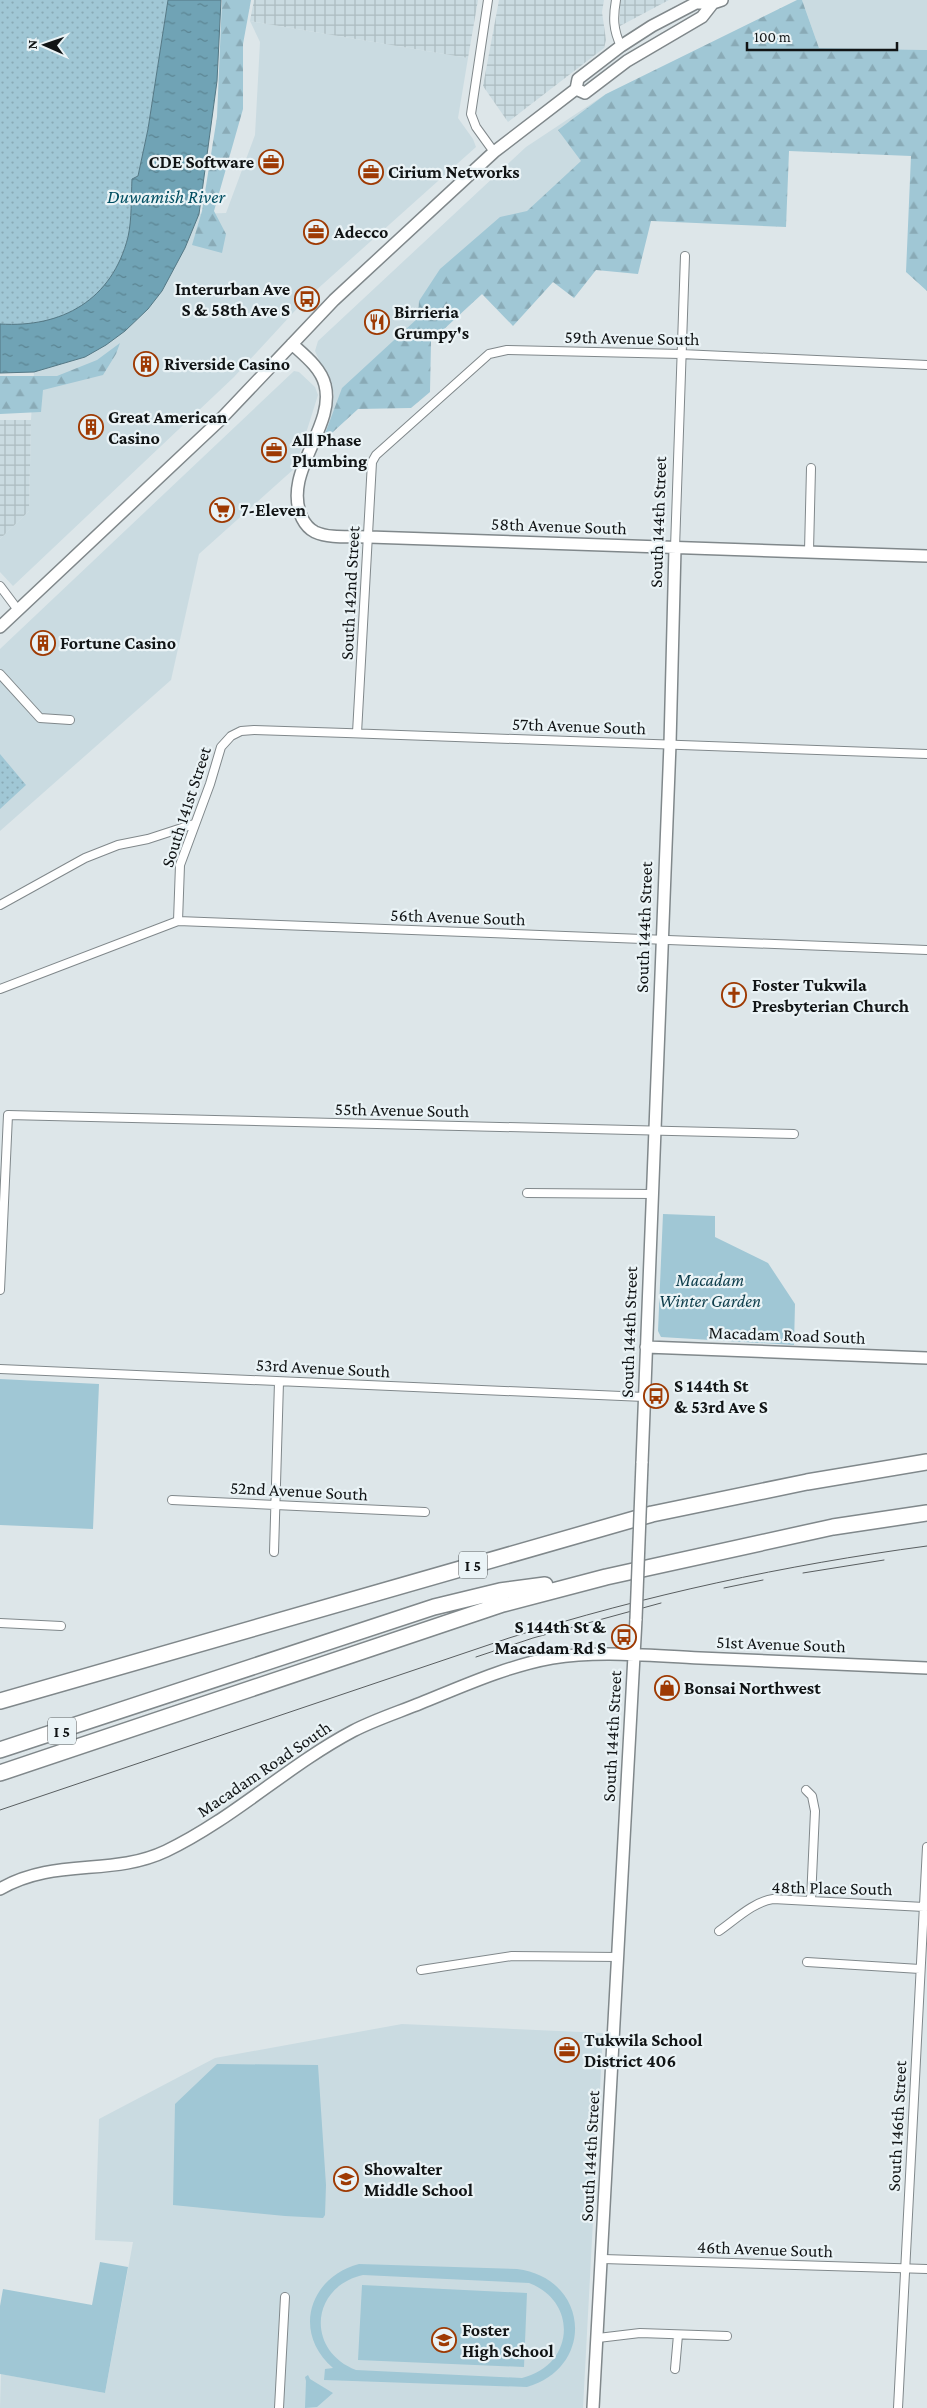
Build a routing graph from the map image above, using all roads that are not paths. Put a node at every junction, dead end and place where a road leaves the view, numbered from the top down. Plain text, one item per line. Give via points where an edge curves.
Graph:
1 (488, 0) edge
2 (616, 0) edge
3 (718, 2) edge
4 (622, 46) junction
5 (576, 90) junction
6 (494, 152) junction
7 (685, 256) dead end
8 (292, 344) junction
9 (681, 354) junction
10 (927, 365) edge
11 (376, 455) joint
12 (811, 468) dead end
13 (369, 537) junction
14 (674, 548) junction
15 (809, 551) junction
16 (927, 556) edge
17 (0, 586) edge
18 (18, 610) junction
19 (0, 627) edge
20 (0, 674) edge
21 (70, 720) dead end
22 (357, 733) junction
23 (231, 736) joint
24 (670, 744) junction
25 (927, 754) edge
26 (194, 824) junction
27 (0, 905) edge
28 (178, 921) junction
29 (661, 941) junction
30 (927, 950) edge
31 (0, 989) edge
32 (654, 1131) junction
33 (794, 1134) dead end
34 (527, 1192) dead end
35 (653, 1194) junction
36 (0, 1290) edge
37 (646, 1347) junction
38 (927, 1358) edge
39 (0, 1369) edge
40 (279, 1382) junction
41 (644, 1397) junction
42 (927, 1462) edge
43 (172, 1500) dead end
44 (275, 1506) junction
45 (425, 1512) dead end
46 (927, 1513) edge
47 (274, 1552) dead end
48 (606, 1577) junction
49 (0, 1623) edge
50 (60, 1626) dead end
51 (634, 1655) junction
52 (927, 1668) edge
53 (0, 1692) edge
54 (25, 1693) junction
55 (0, 1701) edge
56 (0, 1750) edge
57 (0, 1773) edge
58 (806, 1790) dead end
59 (927, 1847) edge
60 (0, 1889) edge
61 (811, 1900) junction
62 (924, 1906) junction
63 (719, 1931) dead end
64 (618, 1956) junction
65 (806, 1962) dead end
66 (920, 1969) junction
67 (421, 1970) dead end
68 (602, 2259) junction
69 (904, 2268) junction
70 (927, 2269) edge
71 (285, 2297) dead end
72 (678, 2335) junction
73 (727, 2336) dead end
74 (598, 2338) junction
75 (675, 2370) dead end
76 (279, 2408) edge
77 (594, 2408) edge
78 (898, 2408) edge

1 - 6 street via 471,114
2 - 4 street via 615,34
3 - 4 street via 696,3
3 - 5 street via 702,17 627,60 585,93
4 - 5 street via 578,79
5 - 6 street
6 - 8 street via 334,300
7 - 9 street, South 144th Street
8 - 13 street, 58th Avenue South via 317,369 326,395 326,408 298,488 298,510 309,528 325,535
8 - 18 street via 219,421
9 - 10 street, 59th Avenue South
9 - 11 street, 59th Avenue South via 497,352 481,360
9 - 14 street, South 144th Street
11 - 13 street, South 142nd Street via 370,470
12 - 15 street
13 - 14 street, 58th Avenue South
13 - 22 street, South 142nd Street
14 - 15 street, 58th Avenue South
14 - 24 street, South 144th Street
15 - 16 street, 58th Avenue South
17 - 18 street
18 - 19 street
20 - 21 street via 40,718
22 - 23 street, 57th Avenue South via 254,730
22 - 24 street, 57th Avenue South
23 - 26 street, South 141st Street via 221,747
24 - 25 street, 57th Avenue South
24 - 29 street, South 144th Street
26 - 27 street via 118,845 85,858
26 - 28 street, South 141st Street via 180,865
28 - 29 street, 56th Avenue South
28 - 31 street, 56th Avenue South
29 - 30 street, 56th Avenue South
29 - 32 street, South 144th Street
32 - 33 street, 55th Avenue South
32 - 35 street, South 144th Street
32 - 36 street, 55th Avenue South via 8,1115
34 - 35 street
35 - 37 street, South 144th Street
37 - 38 street, Macadam Road South
37 - 41 street, South 144th Street
39 - 40 street, 53rd Avenue South
40 - 41 street, 53rd Avenue South
40 - 44 street
41 - 51 street, South 144th Street, bridge
42 - 54 highway, I 5 via 807,1482 652,1514
43 - 44 street, 52nd Avenue South
44 - 45 street, 52nd Avenue South
44 - 47 street
46 - 48 highway, I 5 via 833,1527
48 - 56 highway, I 5 via 500,1591 434,1607
48 - 57 highway, I 5 via 442,1624
49 - 50 street
51 - 52 street, 51st Avenue South
51 - 60 street, Macadam Road South via 552,1658 473,1682 356,1730 314,1752 201,1833 149,1859 38,1873
51 - 64 street, South 144th Street
53 - 54 highway
54 - 55 highway, I 5
58 - 61 street via 812,1796 815,1811
59 - 62 street, South 146th Street
61 - 62 street, 48th Place South
61 - 63 street, 48th Place South via 764,1901
62 - 66 street, South 146th Street
64 - 67 street via 512,1956
64 - 68 street, South 144th Street
65 - 66 street
66 - 69 street, South 146th Street
68 - 69 street, 46th Avenue South
68 - 74 street, South 144th Street
69 - 70 street, 46th Avenue South
69 - 78 street, South 146th Street
71 - 76 street
72 - 73 street
72 - 74 street via 640,2333
72 - 75 street
74 - 77 street, South 144th Street

